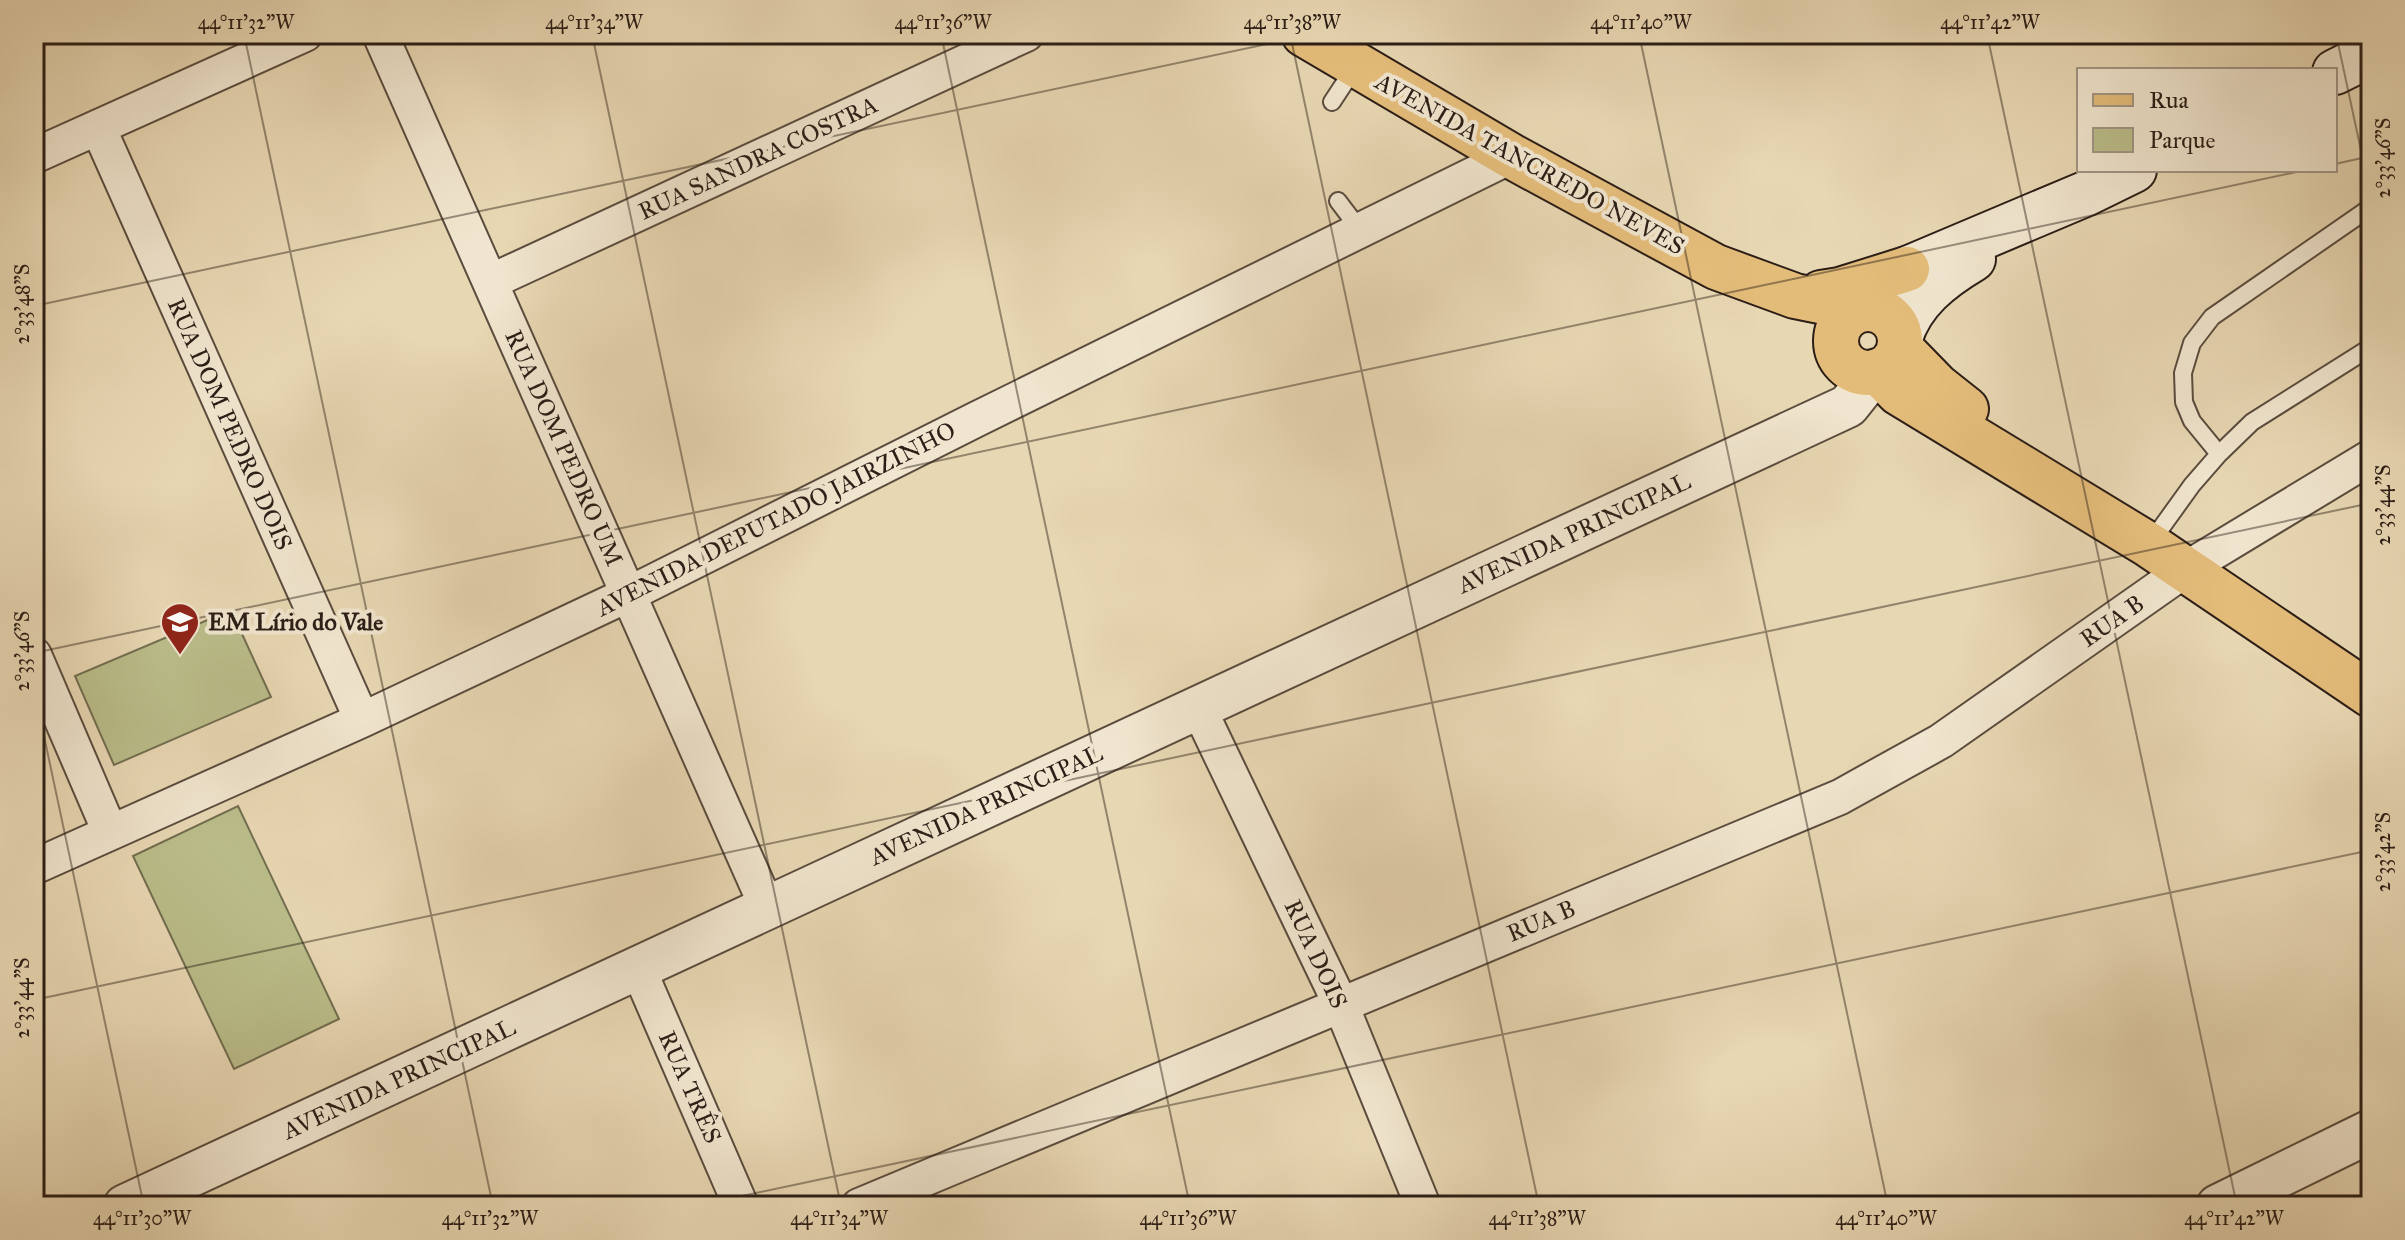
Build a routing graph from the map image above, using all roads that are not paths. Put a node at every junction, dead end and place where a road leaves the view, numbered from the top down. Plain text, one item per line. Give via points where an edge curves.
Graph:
1 (305, 34) edge
2 (380, 34) edge
3 (1026, 34) edge
4 (1304, 34) edge
5 (2366, 34) edge
6 (2371, 44) edge
7 (2371, 54) edge
8 (1356, 66) junction
9 (2337, 71) edge
10 (1332, 102) dead end
11 (98, 127) junction
12 (34, 156) edge
13 (1511, 156) junction
14 (2130, 172) edge
15 (2085, 194) junction
16 (1338, 201) dead end
17 (2371, 207) edge
18 (1360, 230) junction
19 (1716, 267) junction
20 (1907, 269) junction
21 (490, 282) junction
22 (1795, 296) junction
23 (1862, 309) junction
24 (2371, 347) edge
25 (1869, 366) junction
26 (2219, 454) junction
27 (2371, 457) edge
28 (2149, 545) junction
29 (2186, 569) junction
30 (629, 594) junction
31 (34, 655) edge
32 (2371, 695) edge
33 (1198, 707) junction
34 (362, 720) junction
35 (110, 832) junction
36 (34, 867) edge
37 (767, 907) junction
38 (638, 968) junction
39 (1341, 1005) junction
40 (2371, 1131) edge
41 (125, 1206) edge
42 (741, 1206) edge
43 (859, 1206) edge
44 (1423, 1206) edge
45 (2218, 1206) edge

1 - 11 street
2 - 21 street, RUA DOM PEDRO UM
3 - 21 street, RUA SANDRA COSTRA
4 - 8 main road, AVENIDA TANCREDO NEVES
5 - 6 street
7 - 9 main road
8 - 10 lane
8 - 13 main road, AVENIDA TANCREDO NEVES
11 - 12 street
11 - 34 street, RUA DOM PEDRO DOIS
13 - 18 street, AVENIDA DEPUTADO JAIRZINHO
13 - 19 main road, AVENIDA TANCREDO NEVES
14 - 15 main road
15 - 20 main road
15 - 25 main road via 1933,287
16 - 18 lane
17 - 26 lane via 2212,317 2192,343 2183,373 2184,402
18 - 30 street, AVENIDA DEPUTADO JAIRZINHO
19 - 22 main road, AVENIDA TANCREDO NEVES
19 - 25 main road, AVENIDA TANCREDO NEVES
20 - 22 main road via 1840,290
20 - 23 main road
21 - 30 street, RUA DOM PEDRO UM
22 - 23 main road, AVENIDA TANCREDO NEVES
23 - 25 main road via 1874,308 1895,322
23 - 25 main road via 1849,314 1837,330 1836,351
24 - 26 lane via 2252,422
25 - 28 main road, AVENIDA TANCREDO NEVES via 1937,386 2090,507
25 - 33 street, AVENIDA PRINCIPAL
26 - 28 lane
27 - 29 street, RUA B
28 - 29 main road, AVENIDA TANCREDO NEVES
29 - 32 main road, AVENIDA TANCREDO NEVES
29 - 39 street, RUA B via 1941,741 1840,797
30 - 34 street, AVENIDA DEPUTADO JAIRZINHO
30 - 37 street, RUA DOM PEDRO UM
31 - 35 street
33 - 37 street, AVENIDA PRINCIPAL
33 - 39 street, RUA DOIS
34 - 35 street, AVENIDA DEPUTADO JAIRZINHO
35 - 36 street, AVENIDA DEPUTADO JAIRZINHO
37 - 38 street, AVENIDA PRINCIPAL
38 - 41 street, AVENIDA PRINCIPAL
38 - 42 street, RUA TRÊS
39 - 43 street, RUA B
39 - 44 street, RUA DOIS
40 - 45 street

